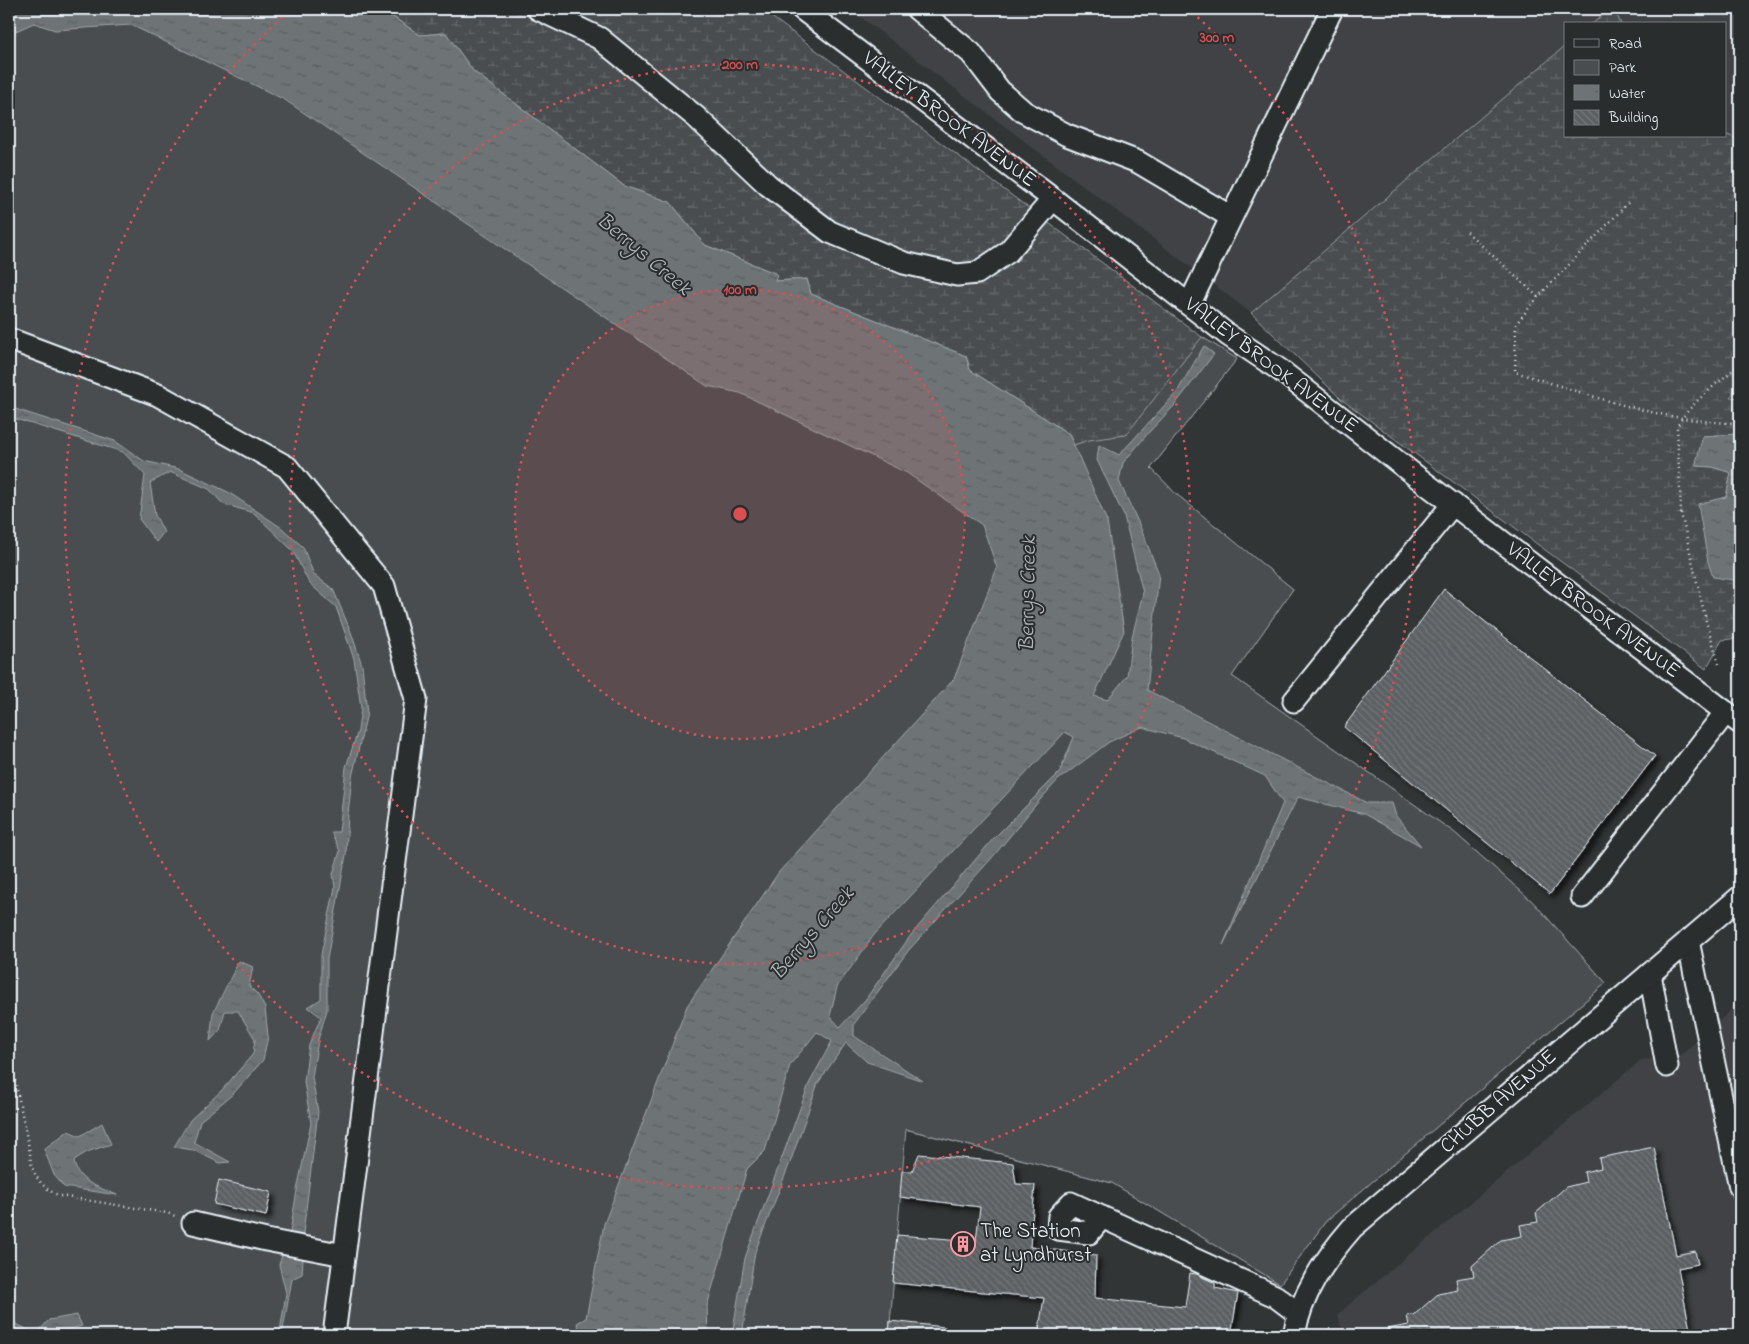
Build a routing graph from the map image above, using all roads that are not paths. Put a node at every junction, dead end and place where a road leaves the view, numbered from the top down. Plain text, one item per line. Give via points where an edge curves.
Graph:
1 (538, 9) edge
2 (802, 9) edge
3 (917, 9) edge
4 (1332, 9) edge
5 (1053, 199) junction
6 (1231, 217) junction
7 (1189, 305) junction
8 (9, 339) edge
9 (1453, 504) junction
10 (1294, 701) dead end
11 (1733, 718) edge
12 (1582, 897) dead end
13 (1740, 897) edge
14 (1688, 941) junction
15 (1650, 974) junction
16 (1667, 1066) dead end
17 (1740, 1187) edge
18 (1102, 1217) dead end
19 (193, 1223) road end
20 (344, 1254) junction
21 (1300, 1314) junction
22 (334, 1335) edge
23 (1294, 1335) edge

1 - 5 street via 599,38 696,117 768,185 830,232 904,263 957,275 977,273 1008,252
2 - 5 street, VALLEY BROOK AVENUE
3 - 6 street via 971,53 1000,91 1024,112 1068,135 1138,162
4 - 6 street
5 - 7 street, VALLEY BROOK AVENUE
6 - 7 street
7 - 9 street, VALLEY BROOK AVENUE via 1280,370
8 - 20 street via 158,396 287,467 384,586 416,699
9 - 10 street
9 - 11 street, VALLEY BROOK AVENUE
11 - 12 street
13 - 14 street, CHUBB AVENUE
14 - 15 street, CHUBB AVENUE
14 - 17 street
15 - 16 street
15 - 21 street, CHUBB AVENUE via 1352,1228 1319,1270
18 - 21 street via 1275,1296
19 - 20 street
20 - 22 street
21 - 23 street, CHUBB AVENUE

